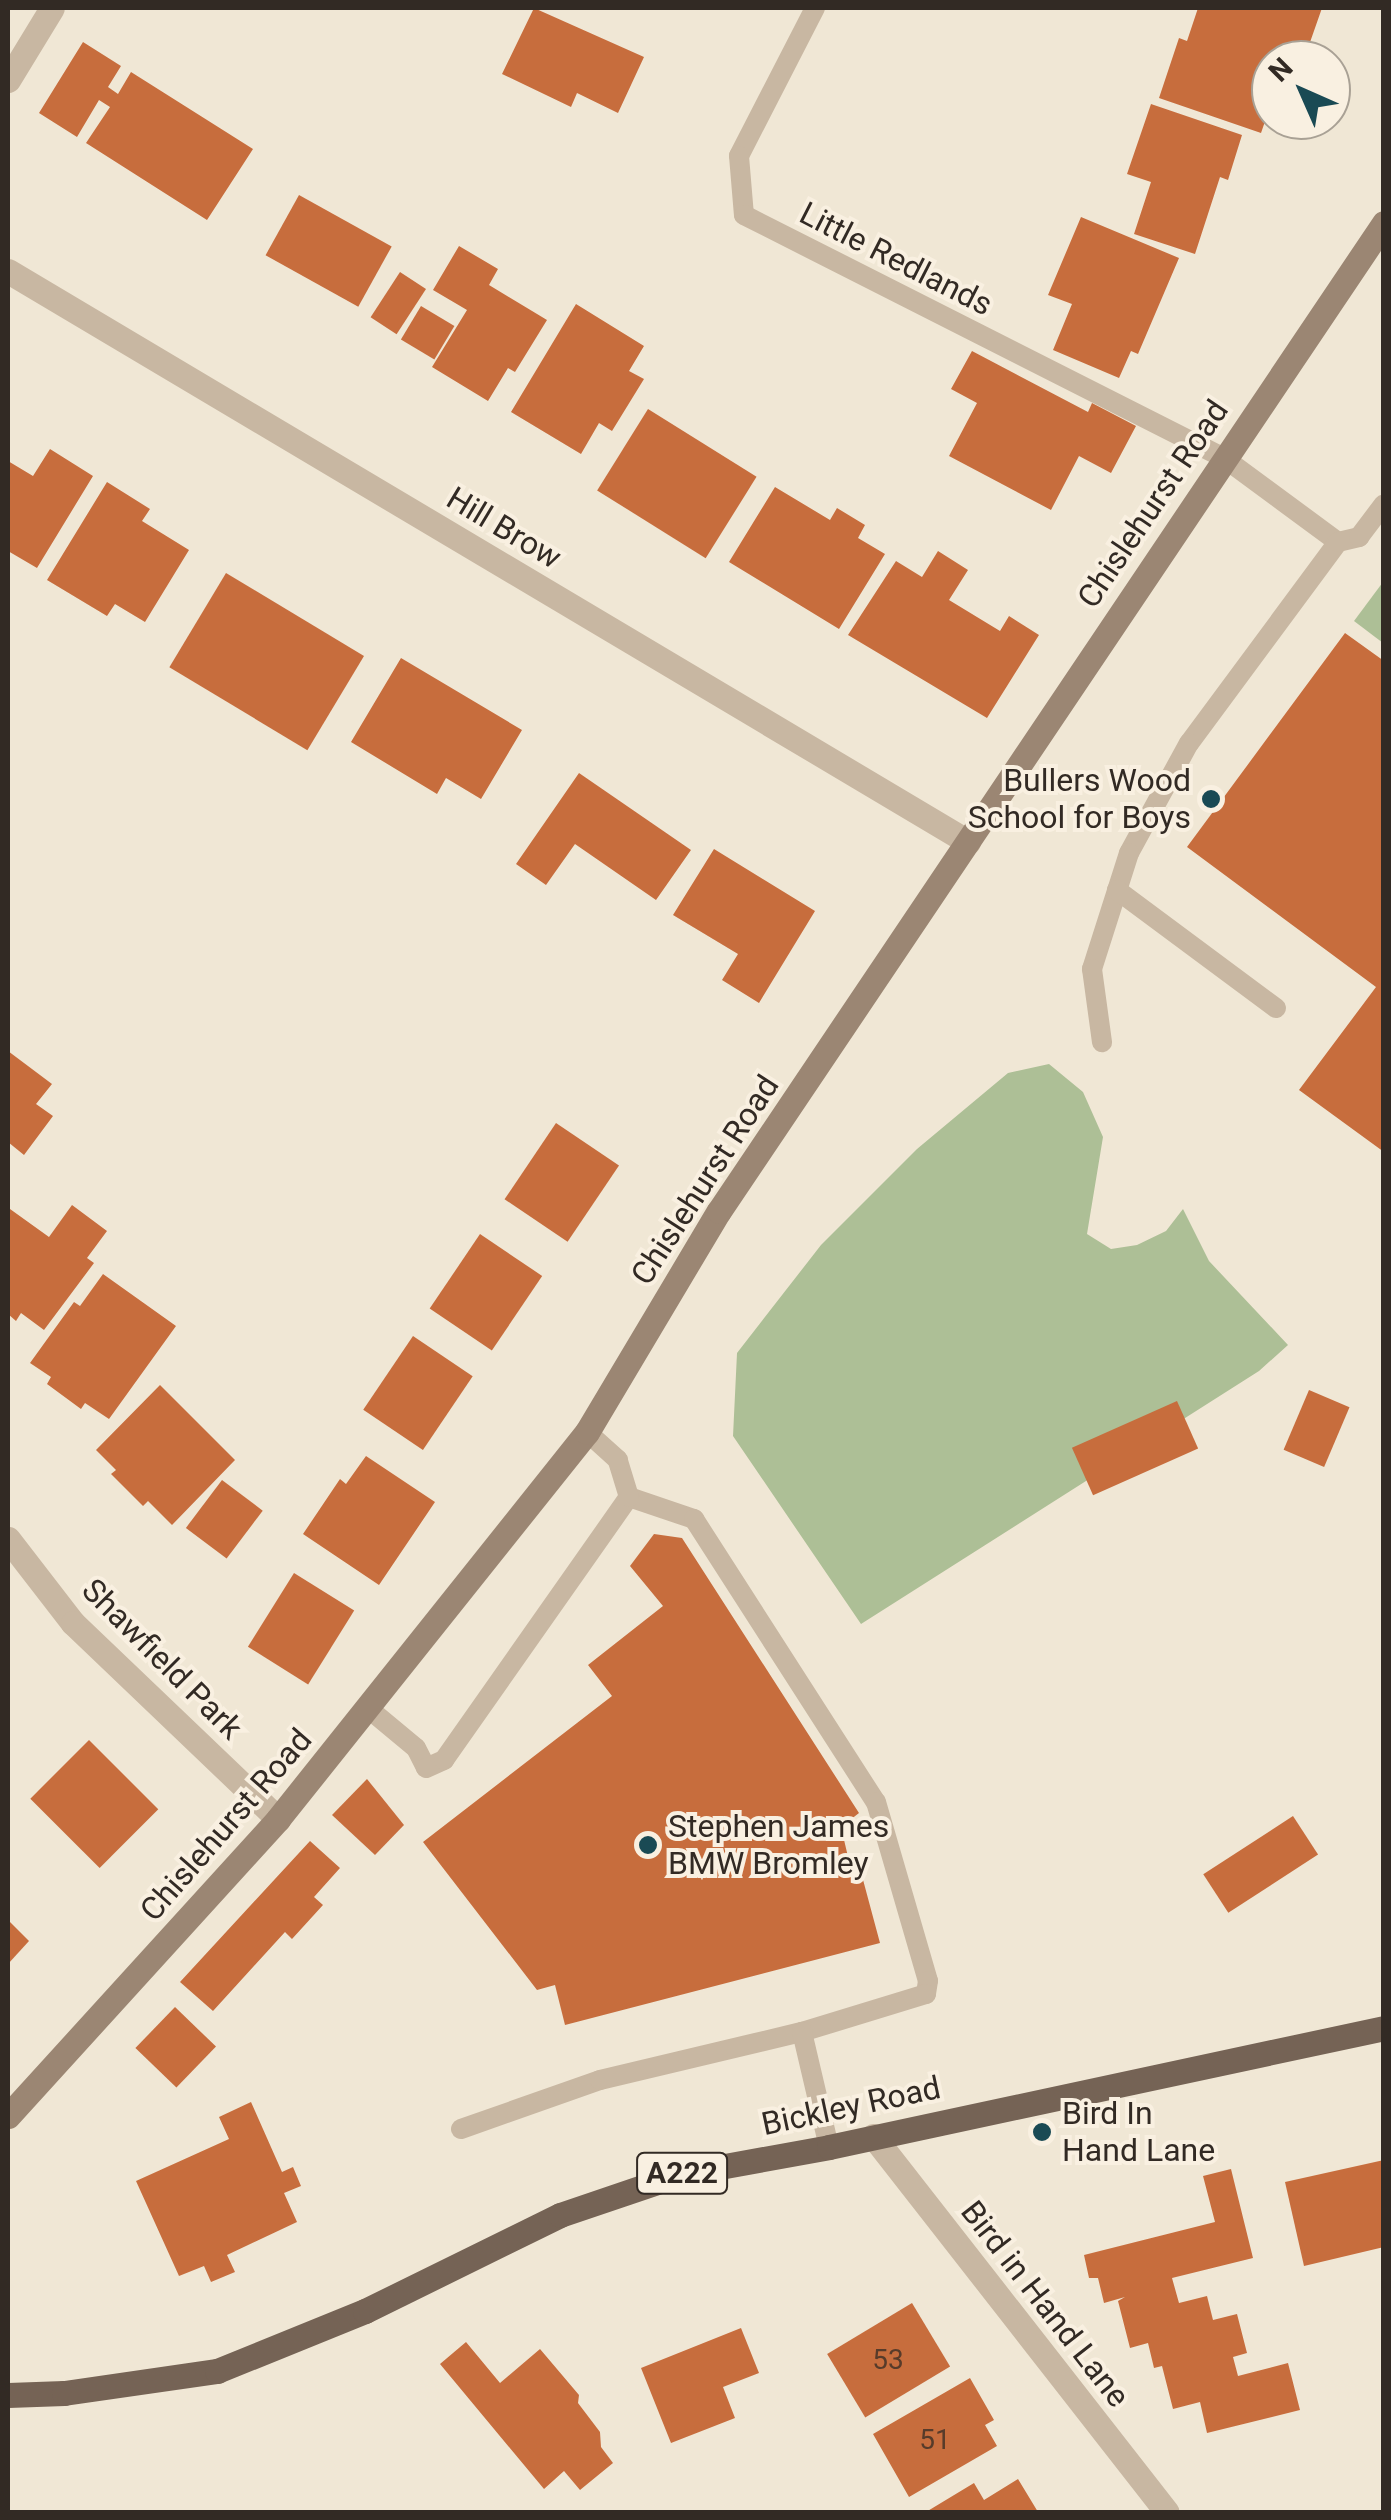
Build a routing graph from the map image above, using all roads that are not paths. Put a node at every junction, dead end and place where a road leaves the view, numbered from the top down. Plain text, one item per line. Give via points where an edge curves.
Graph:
1 (52, 8) edge
2 (815, 8) edge
3 (8, 80) edge
4 (1384, 222) edge
5 (8, 271) edge
6 (1224, 458) junction
7 (1384, 504) edge
8 (1338, 542) junction
9 (968, 842) junction
10 (1117, 890) junction
11 (1276, 1008) dead end
12 (1102, 1042) dead end
13 (587, 1432) junction
14 (629, 1497) junction
15 (8, 1538) edge
16 (369, 1710) junction
17 (278, 1819) junction
18 (1384, 2028) edge
19 (802, 2032) junction
20 (8, 2116) edge
21 (461, 2129) dead end
22 (872, 2136) junction
23 (829, 2146) junction
24 (8, 2396) edge
25 (1167, 2512) edge

1 - 3 street
2 - 6 lane, Little Redlands via 739,156 744,215
4 - 6 main road, Chislehurst Road
5 - 9 street, Hill Brow
6 - 8 lane
6 - 9 main road, Chislehurst Road
7 - 8 lane via 1360,536
8 - 10 lane via 1189,744 1129,853
9 - 13 main road, Chislehurst Road via 719,1211
10 - 11 lane
10 - 12 lane via 1092,970
13 - 14 lane via 618,1460
13 - 16 main road, Chislehurst Road
14 - 16 lane via 437,1766 426,1768 416,1748
14 - 19 lane via 694,1520 876,1802 928,1981 926,1994
15 - 17 street, Shawfield Park via 73,1623
16 - 17 main road, Chislehurst Road
17 - 20 main road, Chislehurst Road
18 - 22 main road, Bickley Road / A222
19 - 21 lane via 600,2080
19 - 23 lane
22 - 23 main road, Bickley Road / A222
22 - 25 street, Bird in Hand Lane
23 - 24 main road, Bickley Road / A222 via 681,2174 560,2216 365,2311 217,2371

